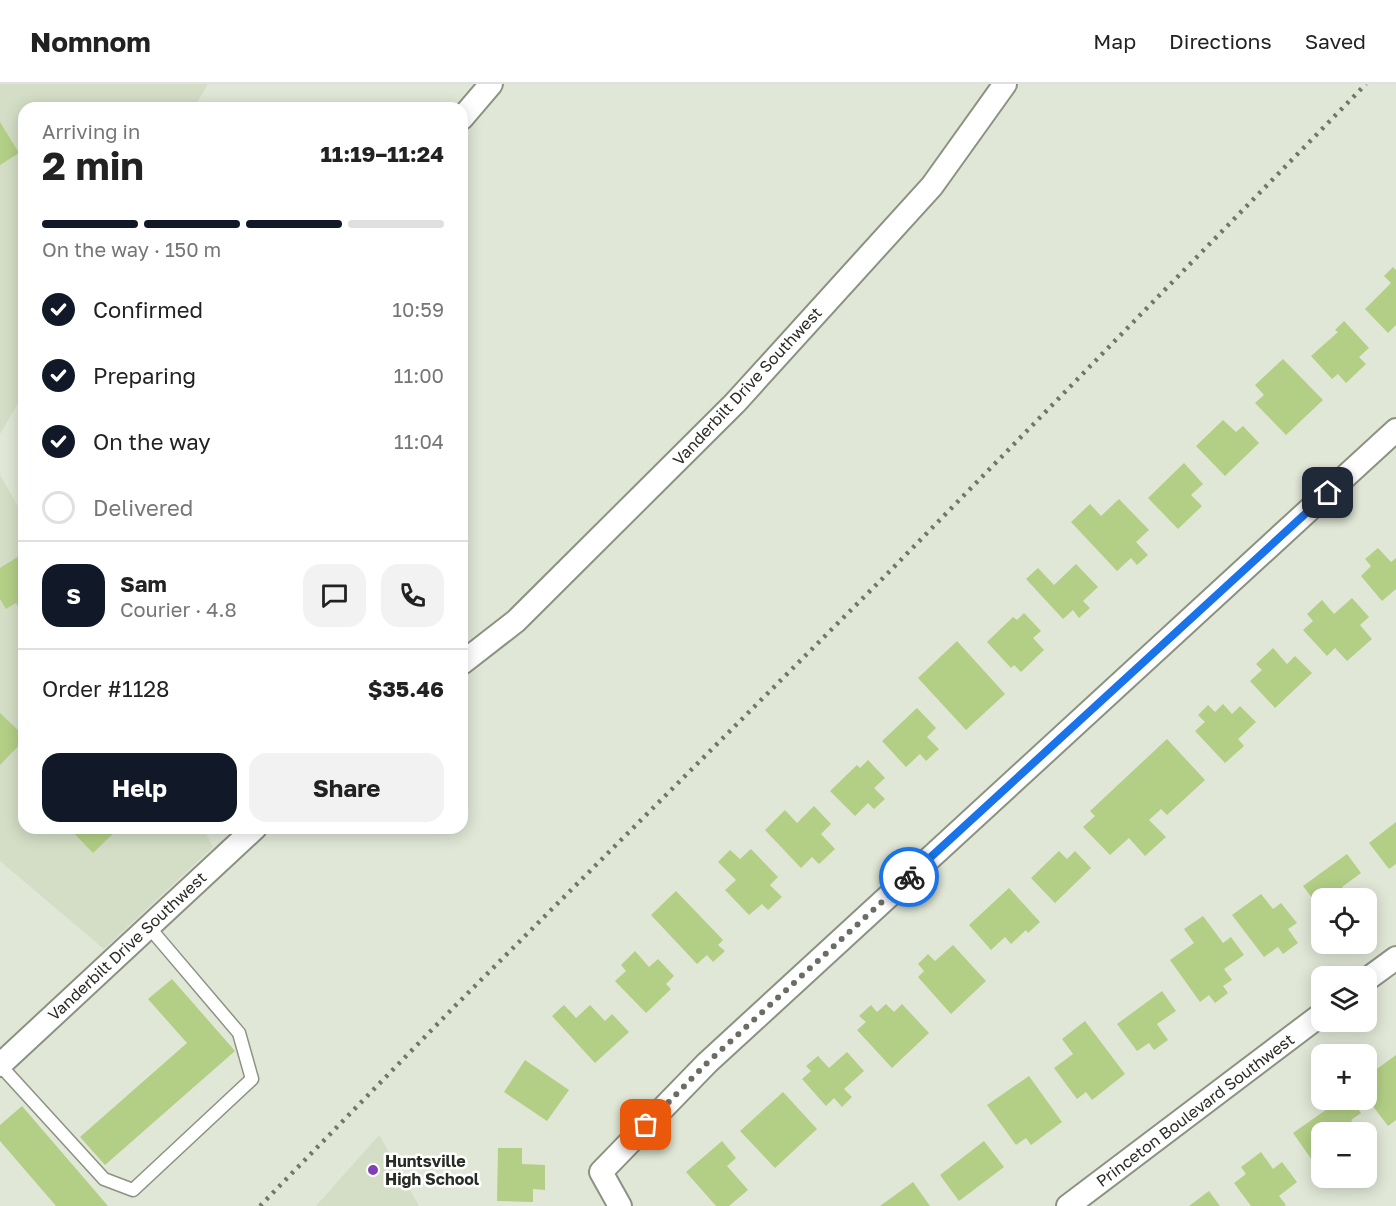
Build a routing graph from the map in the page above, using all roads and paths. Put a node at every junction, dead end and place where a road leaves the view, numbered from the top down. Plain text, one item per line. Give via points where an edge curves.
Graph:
1 (491, 84) edge
2 (1005, 84) edge
3 (468, 110) edge
4 (1396, 430) edge
5 (468, 658) edge
6 (248, 834) edge
7 (148, 926) junction
8 (1396, 958) edge
9 (1377, 972) edge
10 (1311, 1022) edge
11 (0, 1065) edge
12 (620, 1206) edge
13 (1068, 1206) edge

1 - 3 street
2 - 5 street, Vanderbilt Drive Southwest via 932,186 735,403 516,621
4 - 12 street via 707,1063 601,1172
6 - 7 street, Vanderbilt Drive Southwest
7 - 11 street, Vanderbilt Drive Southwest
7 - 11 lane via 239,1033 252,1079 134,1190 104,1179
8 - 9 street
10 - 13 street, Princeton Boulevard Southwest

